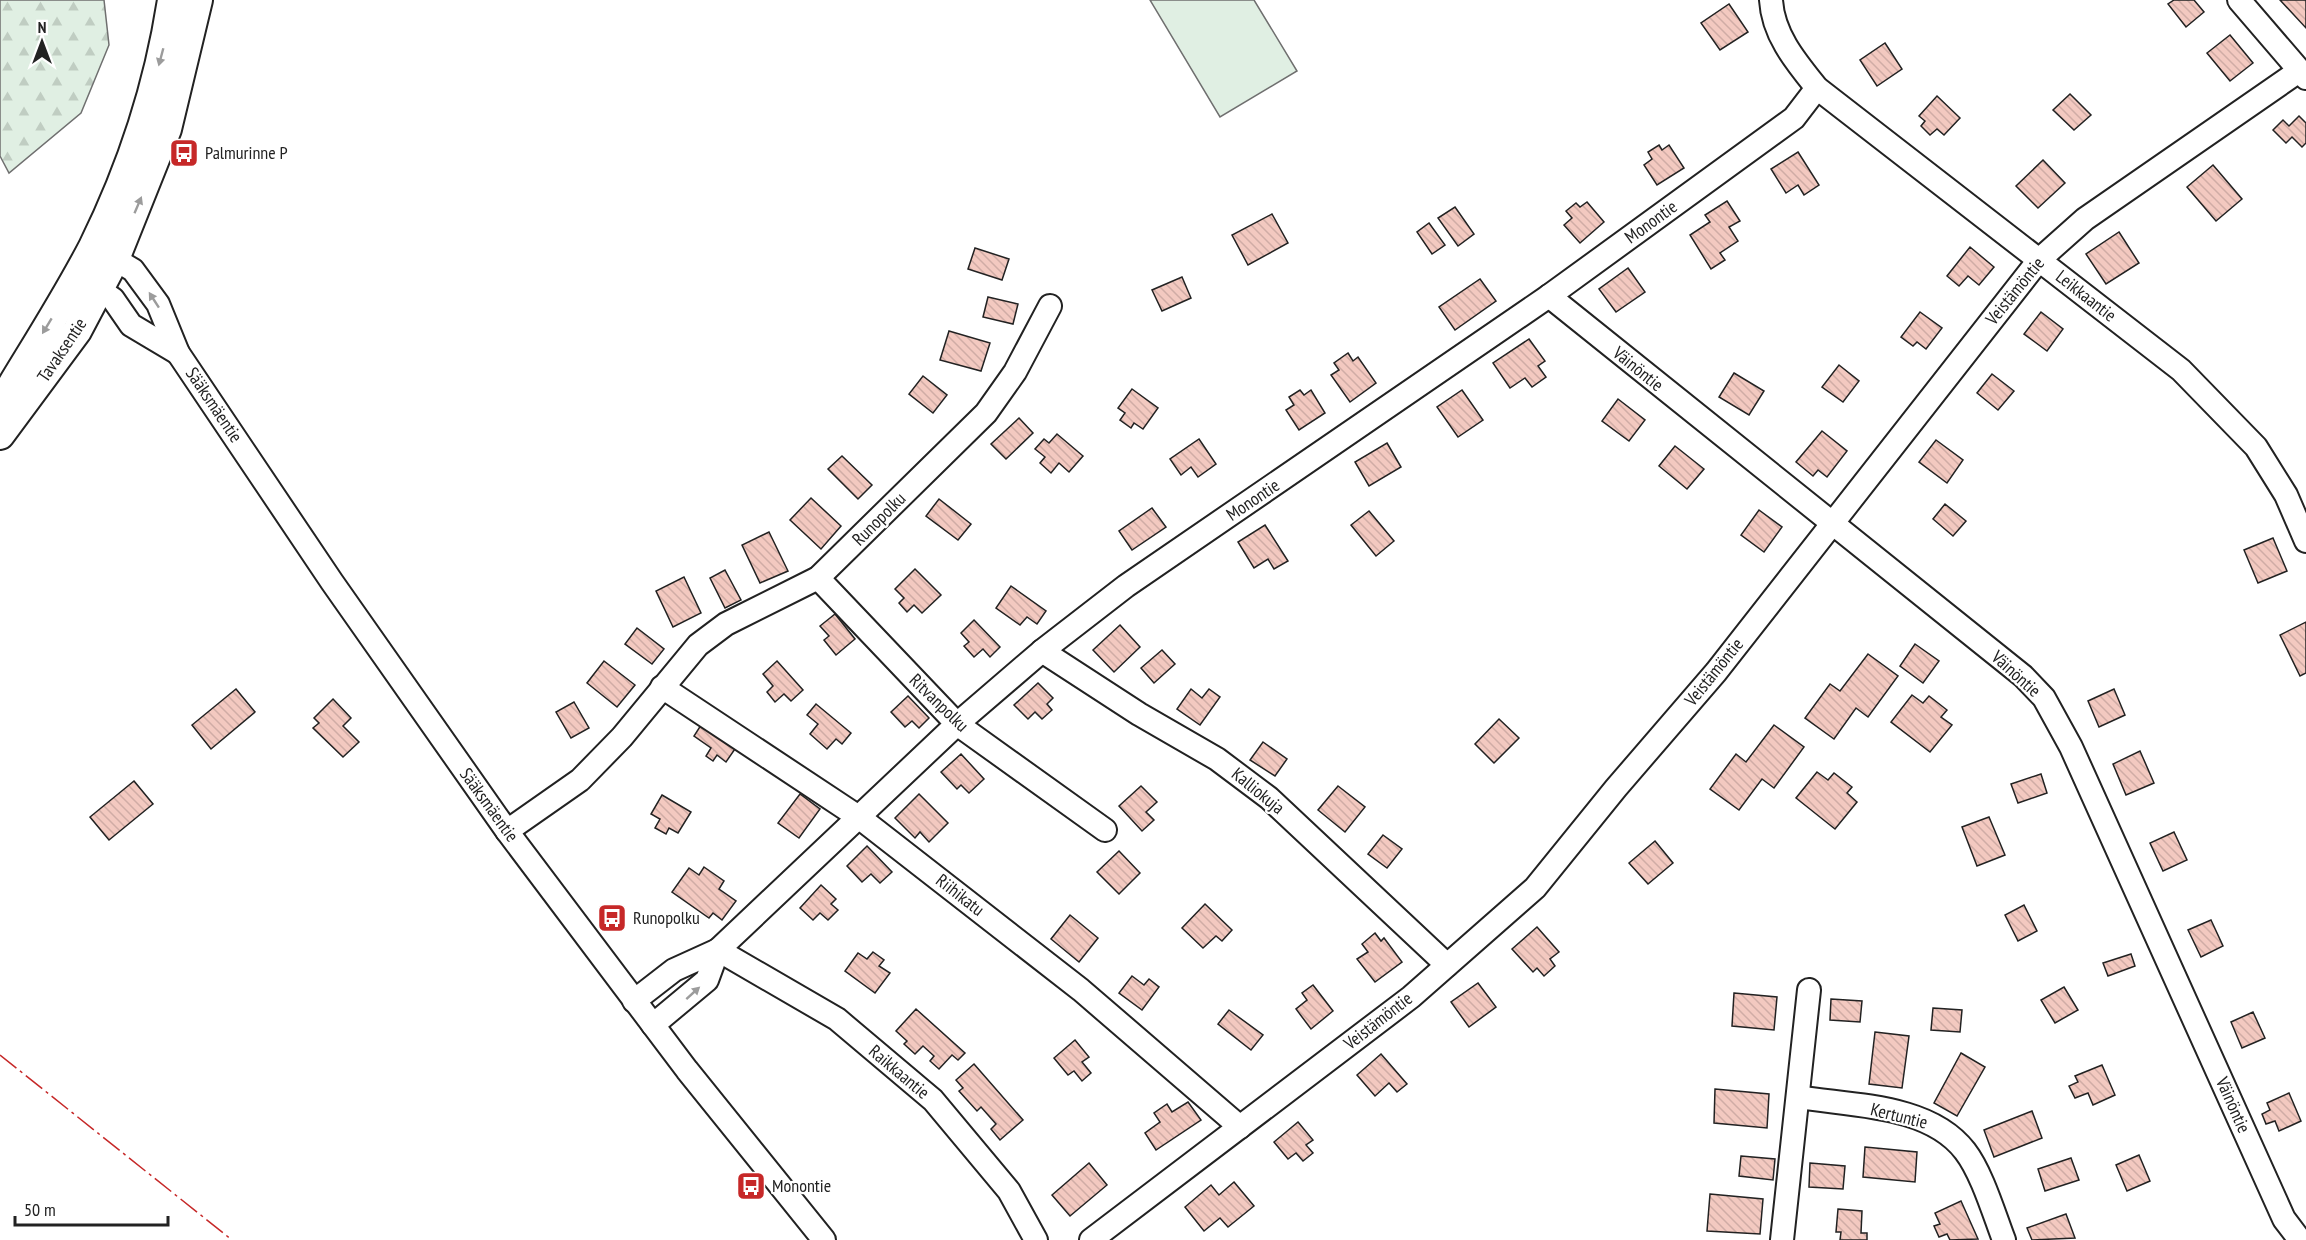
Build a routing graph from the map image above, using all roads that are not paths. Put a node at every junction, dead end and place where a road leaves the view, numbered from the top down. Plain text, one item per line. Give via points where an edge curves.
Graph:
1 (172, 0) edge
2 (198, 0) edge
3 (1771, 0) edge
4 (2239, 0) edge
5 (2302, 74) edge
6 (1817, 88) junction
7 (104, 252) junction
8 (2039, 260) junction
9 (89, 282) junction
10 (1549, 296) junction
11 (1050, 306) dead end
12 (178, 353) junction
13 (0, 405) edge
14 (0, 435) edge
15 (1831, 522) junction
16 (2306, 541) edge
17 (818, 578) junction
18 (1042, 651) junction
19 (662, 687) junction
20 (957, 724) junction
21 (860, 818) junction
22 (1106, 830) dead end
23 (507, 831) junction
24 (718, 950) junction
25 (1447, 965) junction
26 (1809, 990) dead end
27 (634, 1001) junction
28 (652, 1025) junction
29 (1798, 1097) junction
30 (1240, 1127) junction
31 (2282, 1229) edge
32 (824, 1240) edge
33 (1036, 1240) edge
34 (1091, 1240) edge
35 (1782, 1240) edge
36 (2004, 1240) edge
37 (2300, 1240) edge

1 -> 7 main road via 167,37
7 -> 2 main road via 167,129
3 - 6 street, Leikkaantie via 1787,51
4 - 5 street
5 - 8 street, Veistämöntie via 2085,219
6 - 8 street, Leikkaantie
6 - 10 street, Monontie via 1794,118
7 - 9 main road
12 -> 7 street, Sääksmäentie via 158,304 133,270
8 - 15 street, Veistämöntie
8 - 16 street, Leikkaantie via 2181,370 2256,447 2286,495
9 - 12 street, Sääksmäentie via 113,299 131,325
9 -> 13 main road, Tavaksentie
9 - 14 main road, Tavaksentie via 77,331
10 - 15 street, Väinöntie
10 - 18 street, Monontie via 1126,586
11 - 17 street, Runopolku via 1015,372 986,413
12 - 23 street, Sääksmäentie
15 - 25 street, Veistämöntie via 1716,672 1535,888
15 - 31 street, Väinöntie via 2023,676 2044,698 2072,747
17 - 19 street, Runopolku via 726,624 698,645
17 - 20 street, Ritvanpolku
18 - 20 street, Monontie
18 - 25 street, Kalliokuja via 1217,759 1269,798
19 - 21 street, Riihikatu
19 - 23 street, Runopolku via 580,780
20 - 21 street, Monontie
20 - 22 street, Ritvanpolku
21 - 24 street, Monontie
21 - 30 street, Riihikatu via 1081,990
23 - 27 street, Sääksmäentie
24 - 27 street, Monontie via 674,970
28 -> 24 street, Monontie via 707,980
24 - 33 street, Raikkaantie via 837,1019 933,1100 1009,1191
25 - 30 street, Veistämöntie via 1411,997
26 - 29 street
27 - 28 street, Sääksmäentie
28 - 32 street, Sääksmäentie
29 - 35 street
29 - 36 street, Kertuntie via 1894,1112 1940,1126 1966,1152
30 - 34 street, Veistämöntie
31 - 37 street, Väinöntie

